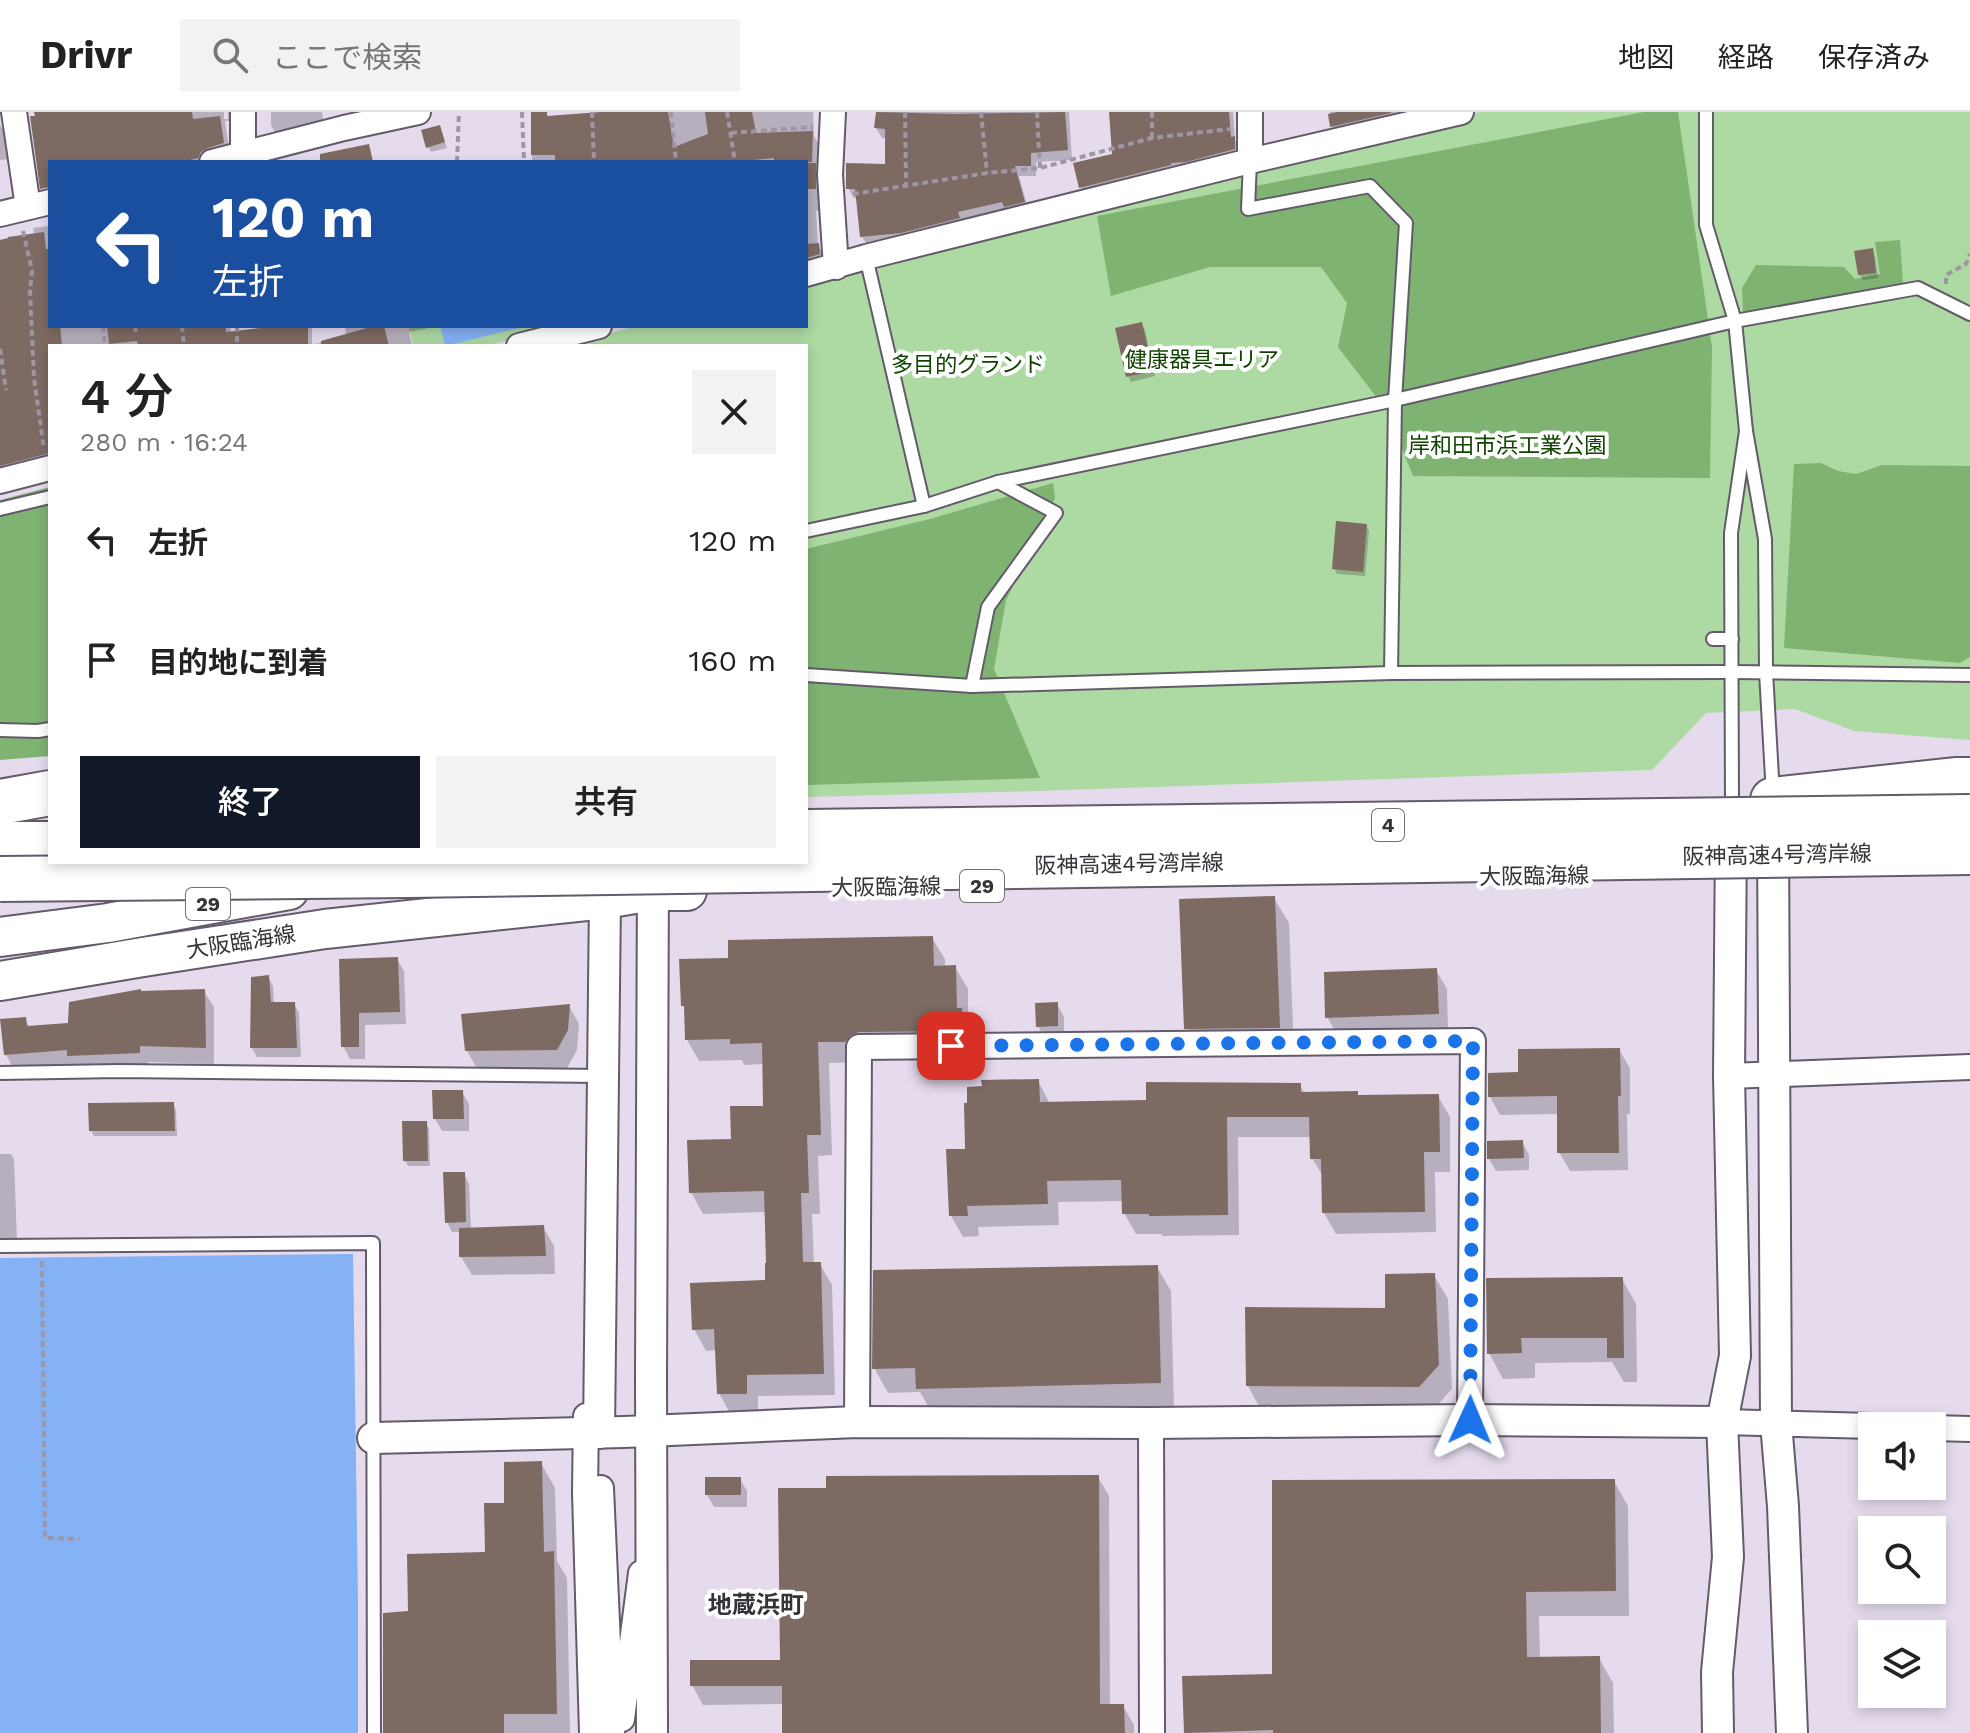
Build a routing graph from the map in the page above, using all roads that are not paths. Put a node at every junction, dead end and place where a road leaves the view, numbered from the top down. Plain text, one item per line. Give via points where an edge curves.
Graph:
1 (14, 112) edge
2 (243, 112) edge
3 (418, 112) edge
4 (1461, 112) edge
5 (1706, 112) edge
6 (833, 119) edge
7 (1250, 119) edge
8 (344, 120) edge
9 (243, 154) junction
10 (220, 160) edge
11 (1250, 161) junction
12 (24, 208) edge
13 (866, 257) junction
14 (836, 267) junction
15 (808, 274) edge
16 (1970, 314) edge
17 (1735, 321) junction
18 (591, 328) edge
19 (527, 344) edge
20 (1395, 400) junction
21 (1746, 431) junction
22 (48, 463) edge
23 (0, 481) edge
24 (998, 482) junction
25 (48, 497) edge
26 (924, 506) junction
27 (0, 509) edge
28 (808, 531) edge
29 (1713, 639) dead end
30 (1732, 639) junction
31 (1731, 672) junction
32 (1766, 672) junction
33 (1391, 673) junction
34 (808, 675) edge
35 (1970, 675) edge
36 (972, 686) junction
37 (48, 729) edge
38 (0, 730) edge
39 (48, 793) edge
40 (1966, 793) edge
41 (1752, 800) junction
42 (0, 802) edge
43 (808, 818) edge
44 (808, 832) edge
45 (0, 844) edge
46 (48, 844) edge
47 (1970, 852) edge
48 (53, 864) edge
49 (406, 864) edge
50 (612, 864) edge
51 (1970, 868) edge
52 (1773, 872) junction
53 (1731, 873) junction
54 (652, 877) edge
55 (0, 879) edge
56 (0, 885) edge
57 (605, 899) junction
58 (0, 937) edge
59 (0, 981) edge
60 (1970, 1067) edge
61 (0, 1073) edge
62 (1773, 1074) junction
63 (602, 1076) junction
64 (1729, 1076) junction
65 (0, 1246) edge
66 (1470, 1420) junction
67 (857, 1422) junction
68 (1722, 1422) junction
69 (1151, 1423) junction
70 (1776, 1423) junction
71 (1858, 1426) edge
72 (1946, 1428) edge
73 (1970, 1429) edge
74 (651, 1431) junction
75 (592, 1433) junction
76 (373, 1438) junction
77 (651, 1491) junction
78 (374, 1733) edge
79 (592, 1733) edge
80 (612, 1733) edge
81 (620, 1733) edge
82 (652, 1733) edge
83 (1152, 1733) edge
84 (1718, 1733) edge
85 (1792, 1733) edge

1 - 12 street
2 - 9 street
3 - 8 street
4 - 11 street
5 - 17 lane via 1706,225
6 - 14 street via 830,175
7 - 11 street
8 - 9 street
9 - 10 street
11 - 13 street
11 - 20 lane via 1248,209 1370,186 1406,223
13 - 14 street
13 - 26 lane
14 - 15 street
16 - 17 lane via 1918,288
17 - 20 lane
17 - 21 lane
18 - 19 street
20 - 24 lane
20 - 33 lane
21 - 30 lane via 1731,533
21 - 32 lane via 1765,539
22 - 23 street
24 - 26 lane
24 - 36 lane via 1056,513 988,607
25 - 27 lane
26 - 28 lane
29 - 30 lane
30 - 31 lane
31 - 32 lane
31 - 33 lane
31 - 41 lane
32 - 35 lane
32 - 41 lane
33 - 36 lane
34 - 36 lane
37 - 38 lane
39 - 42 highway
40 - 41 highway, 4
40 - 44 highway, 阪神高速4号湾岸線 / 4, bridge
41 - 43 main road
41 - 52 street
41 - 53 street
45 - 46 highway
47 - 55 highway, 阪神高速4号湾岸線 / 4, bridge
48 - 56 highway
49 - 58 main road, 大阪臨海線 / 29 via 108,923
50 - 57 street
51 - 52 main road, 大阪臨海線 / 29
52 - 53 main road, 大阪臨海線 / 29
52 - 62 street
53 - 54 main road, 大阪臨海線 / 29
53 - 64 street
54 - 57 main road, 大阪臨海線 / 29
54 - 74 street
57 - 59 main road, 大阪臨海線 / 29 via 325,929
57 - 63 street
60 - 62 street
61 - 63 lane
62 - 64 street
62 - 70 street
63 - 75 street via 601,1256
64 - 68 street via 1735,1356
65 - 76 lane via 373,1243
66 - 67 street via 1473,1041 859,1047
66 - 68 street
66 - 69 street
67 - 69 street
67 - 74 street
68 - 70 street
68 - 84 street via 1728,1557 1717,1672
69 - 83 street
70 - 71 street
70 - 85 street
72 - 73 street
74 - 75 street
74 - 77 street
75 - 76 street
75 - 79 street via 585,1492
75 - 80 street
76 - 78 lane
77 - 81 street
77 - 82 street

